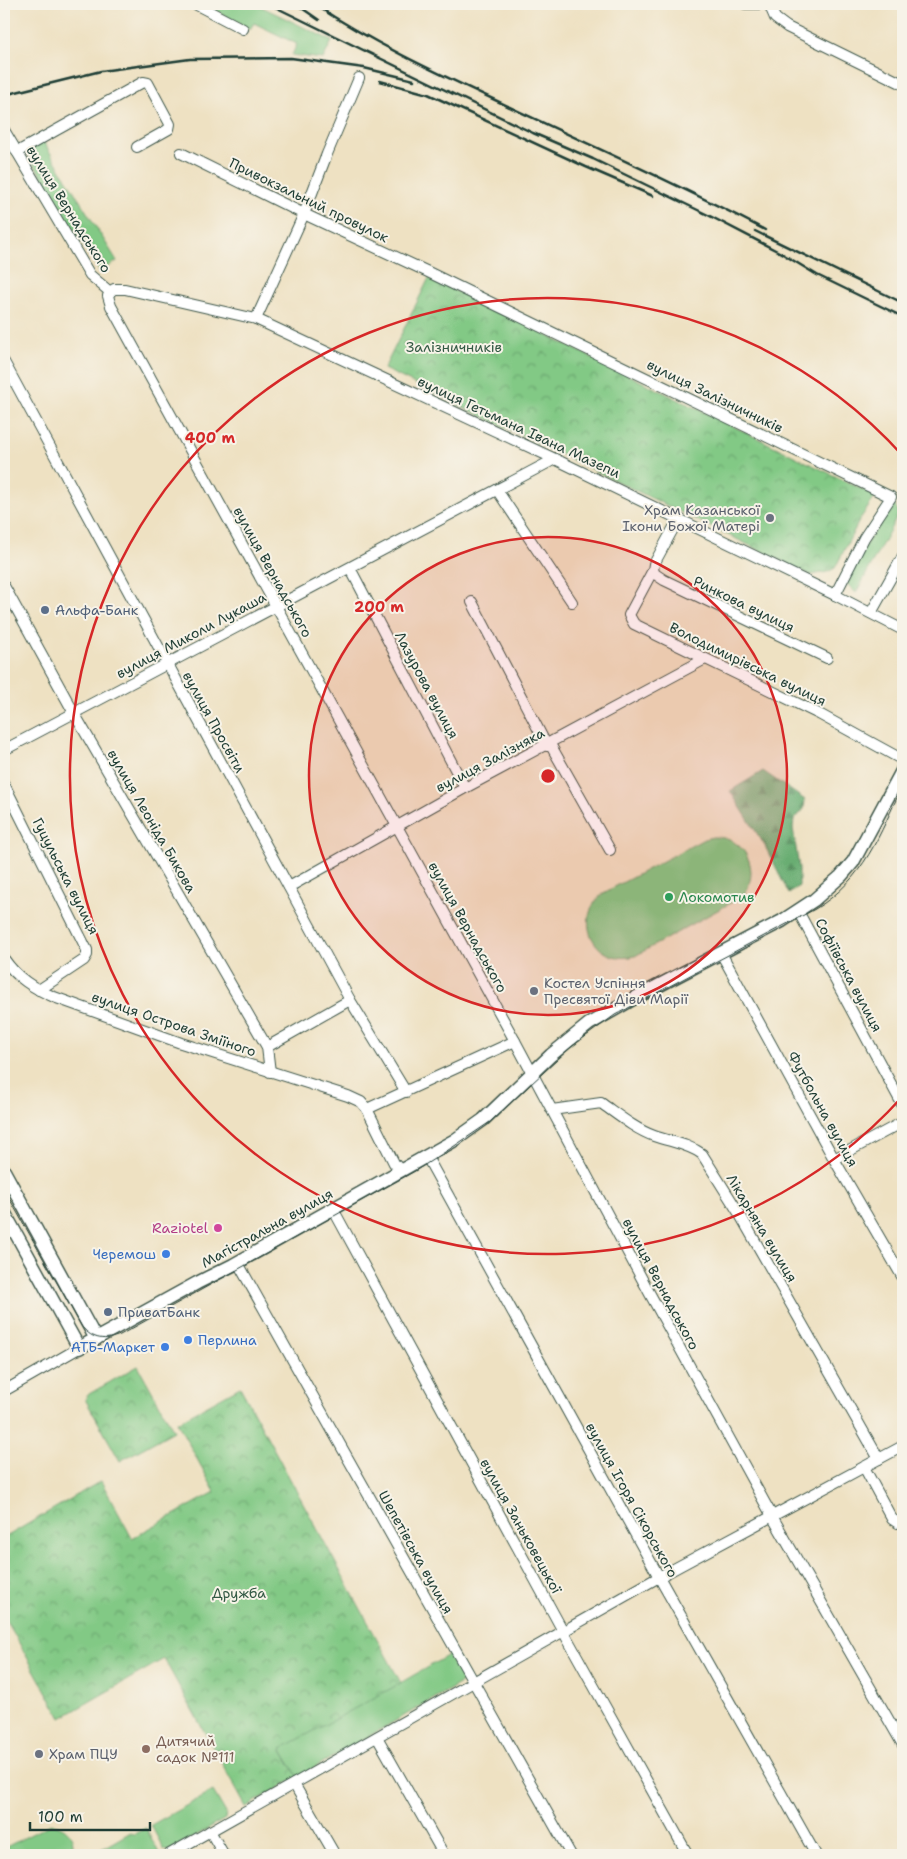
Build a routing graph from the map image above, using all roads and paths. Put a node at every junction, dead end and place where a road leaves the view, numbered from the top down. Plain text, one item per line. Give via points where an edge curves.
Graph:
1 (195, 4) edge
2 (745, 4) edge
3 (760, 4) edge
4 (769, 4) edge
5 (243, 29) dead end
6 (359, 78) dead end
7 (903, 84) edge
8 (4, 130) edge
9 (137, 147) dead end
10 (17, 152) junction
11 (181, 153) dead end
12 (304, 214) junction
13 (426, 271) joint
14 (110, 292) junction
15 (256, 319) junction
16 (4, 362) edge
17 (555, 458) junction
18 (497, 490) junction
19 (678, 518) junction
20 (903, 556) edge
21 (350, 568) junction
22 (653, 570) junction
23 (4, 586) edge
24 (835, 595) junction
25 (472, 602) dead end
26 (572, 602) dead end
27 (276, 606) junction
28 (871, 613) junction
29 (903, 630) edge
30 (827, 658) dead end
31 (705, 659) junction
32 (167, 664) junction
33 (74, 713) junction
34 (548, 745) junction
35 (4, 750) edge
36 (903, 760) edge
37 (903, 769) edge
38 (4, 784) edge
39 (465, 788) junction
40 (397, 826) junction
41 (610, 850) dead end
42 (288, 887) junction
43 (798, 911) junction
44 (721, 953) junction
45 (4, 959) edge
46 (39, 990) junction
47 (350, 1000) junction
48 (515, 1041) junction
49 (267, 1047) junction
50 (270, 1072) junction
51 (532, 1072) junction
52 (406, 1092) junction
53 (903, 1106) edge
54 (367, 1110) junction
55 (552, 1110) junction
56 (903, 1122) edge
57 (427, 1157) junction
58 (834, 1159) junction
59 (4, 1171) edge
60 (401, 1171) junction
61 (333, 1209) junction
62 (4, 1212) edge
63 (238, 1263) junction
64 (903, 1278) edge
65 (96, 1339) junction
66 (79, 1348) junction
67 (4, 1391) edge
68 (903, 1446) edge
69 (879, 1459) junction
70 (864, 1467) junction
71 (772, 1516) junction
72 (903, 1521) edge
73 (659, 1577) junction
74 (563, 1631) junction
75 (473, 1681) junction
76 (377, 1736) junction
77 (903, 1745) edge
78 (294, 1784) junction
79 (210, 1831) junction
80 (567, 1854) edge
81 (168, 1855) edge
82 (224, 1855) edge
83 (335, 1855) edge
84 (444, 1855) edge
85 (688, 1855) edge
86 (816, 1855) edge

1 - 5 street
2 - 3 street
4 - 7 street via 775,18 787,27
6 - 12 street
8 - 10 street, вулиця Вернадського
9 - 10 street via 169,129 170,124 148,84 143,82
10 - 14 street, вулиця Вернадського via 90,275
11 - 12 street, Привокзальний провулок
12 - 13 street, Привокзальний провулок
12 - 15 street
13 - 24 street, вулиця Залізничників via 891,497 864,538
14 - 15 street, вулиця Гетьмана Івана Мазепи via 125,289
14 - 27 street, вулиця Вернадського via 111,306
15 - 17 street, вулиця Гетьмана Івана Мазепи
16 - 32 street, вулиця Просвіти
17 - 18 street, вулиця Миколи Лукаша
17 - 19 street, вулиця Гетьмана Івана Мазепи
18 - 21 street, вулиця Миколи Лукаша
18 - 26 street
19 - 22 street
19 - 24 street, вулиця Гетьмана Івана Мазепи
20 - 28 street
21 - 27 street, вулиця Миколи Лукаша
21 - 39 street, Лазурова вулиця
22 - 30 street, Ринкова вулиця via 664,580
22 - 31 street, Володимирівська вулиця via 628,615 630,619 634,624
23 - 33 street, вулиця Леоніда Бикова
24 - 28 street, вулиця Гетьмана Івана Мазепи
25 - 34 street
27 - 32 street, вулиця Миколи Лукаша
27 - 40 street, вулиця Вернадського
28 - 29 street, вулиця Гетьмана Івана Мазепи
31 - 34 street, вулиця Залізняка
31 - 36 street, Володимирівська вулиця via 819,714
32 - 33 street, вулиця Миколи Лукаша
32 - 42 street, вулиця Просвіти
33 - 35 street, вулиця Миколи Лукаша
33 - 49 street, вулиця Леоніда Бикова
34 - 39 street, вулиця Залізняка
34 - 41 street
37 - 43 main road, Магістральна вулиця via 853,862
38 - 46 street, Гуцульська вулиця via 87,950 84,960
39 - 40 street, вулиця Залізняка
40 - 42 street, вулиця Залізняка
40 - 48 street, вулиця Вернадського
42 - 47 street, вулиця Просвіти
43 - 44 main road, Магістральна вулиця
43 - 53 street, Софіївська вулиця
44 - 51 main road, Магістральна вулиця via 589,1024
44 - 58 street, Футбольна вулиця
45 - 46 street, вулиця Острова Зміїного via 20,978
46 - 50 street, вулиця Острова Зміїного via 161,1037
47 - 49 street
47 - 52 street, вулиця Просвіти
48 - 51 street, вулиця Вернадського
48 - 52 street
49 - 50 street, вулиця Леоніда Бикова
50 - 54 street, вулиця Острова Зміїного via 348,1096 361,1102
51 - 55 street, вулиця Вернадського
51 - 57 main road, Магістральна вулиця via 470,1131
52 - 54 street
54 - 60 street
55 - 69 street, Лікарняна вулиця via 602,1103 653,1136 693,1148 702,1154 744,1221
55 - 71 street, вулиця Вернадського
56 - 58 street
57 - 60 main road, Магістральна вулиця
57 - 73 street, вулиця Ігоря Сікорського
58 - 64 street, Футбольна вулиця
59 - 65 main road
60 - 61 main road, Магістральна вулиця
61 - 63 main road, Магістральна вулиця
61 - 74 street, вулиця Заньковецької
62 - 66 main road
63 - 65 main road, Магістральна вулиця
63 - 75 street, Шепетівська вулиця
65 - 66 main road, Магістральна вулиця
66 - 67 street, Магістральна вулиця
68 - 69 street
69 - 70 street
70 - 71 street
70 - 72 street via 892,1519 898,1523
71 - 73 street
71 - 77 street, вулиця Вернадського
73 - 74 street
73 - 86 street, вулиця Ігоря Сікорського
74 - 75 street
74 - 85 street, вулиця Заньковецької
75 - 76 street
75 - 80 street, Шепетівська вулиця
76 - 78 street
76 - 84 street
78 - 79 street
78 - 83 street
79 - 81 street
79 - 82 street

